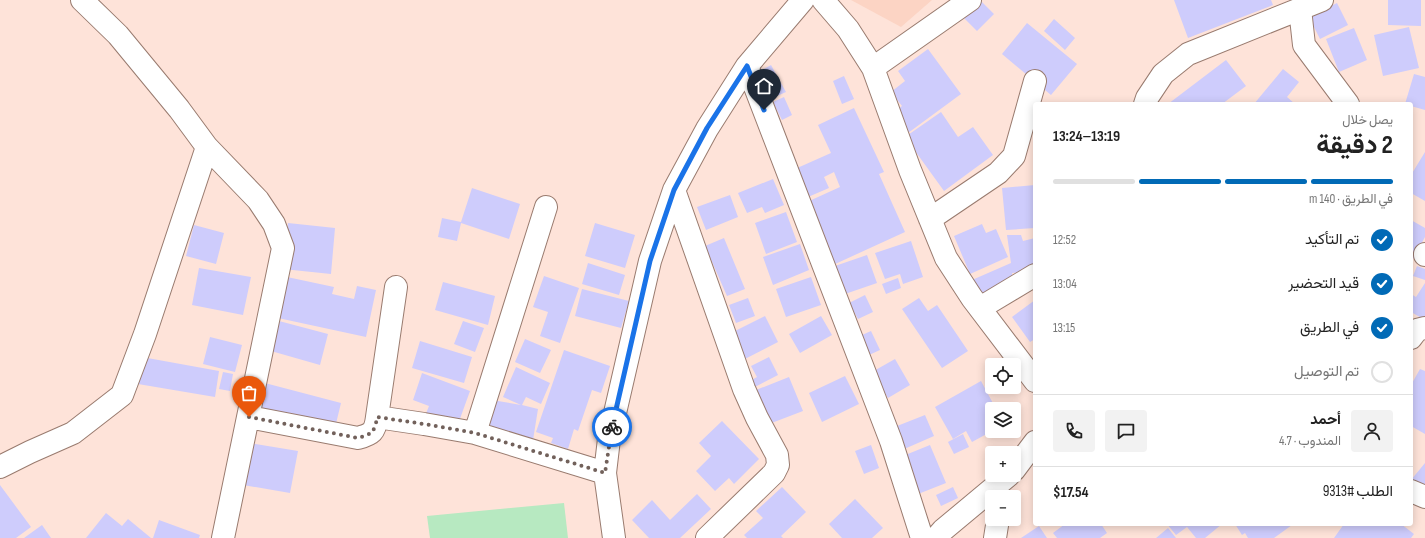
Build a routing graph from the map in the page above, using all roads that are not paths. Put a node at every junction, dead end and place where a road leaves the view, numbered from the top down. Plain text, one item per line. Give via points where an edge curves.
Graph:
1 (82, 0) edge
2 (803, 0) edge
3 (824, 0) edge
4 (970, 0) edge
5 (1322, 0) edge
6 (1300, 9) junction
7 (747, 66) junction
8 (873, 68) junction
9 (1035, 80) dead end
10 (1146, 102) edge
11 (1347, 102) edge
12 (207, 147) junction
13 (674, 190) junction
14 (546, 207) dead end
15 (930, 219) junction
16 (1033, 276) edge
17 (396, 287) dead end
18 (980, 308) junction
19 (1425, 328) edge
20 (1413, 335) edge
21 (1033, 378) edge
22 (249, 417) junction
23 (377, 417) junction
24 (475, 433) junction
25 (1033, 445) edge
26 (1021, 461) edge
27 (1033, 463) edge
28 (0, 467) edge
29 (1021, 468) edge
30 (605, 473) junction
31 (1001, 482) edge
32 (1413, 492) edge
33 (1425, 497) edge
34 (997, 526) edge
35 (223, 538) edge
36 (614, 538) edge
37 (707, 538) edge
38 (922, 538) edge
39 (936, 538) edge
40 (995, 538) edge

1 - 12 street via 118,35
2 - 7 street
3 - 8 street via 848,29
4 - 8 street
5 - 6 street
6 - 10 street via 1188,54 1163,74
6 - 11 street via 1304,45
7 - 13 street via 707,128
7 - 38 street via 891,441
8 - 15 street
9 - 15 street via 1014,156 998,173
12 - 22 street via 258,200 274,224 283,248
12 - 28 street via 122,395 73,433
13 - 30 street via 650,261 610,439
13 - 37 street via 744,389 756,418 777,455 778,465 774,473
14 - 24 street
15 - 18 street via 946,258
16 - 18 street
17 - 23 street
18 - 21 street
19 - 20 street via 1417,330
22 - 23 street via 358,438 373,432
22 - 35 street
23 - 24 street
24 - 30 street
25 - 26 street
27 - 29 street
30 - 36 street
31 - 39 street
32 - 33 street
34 - 40 street

